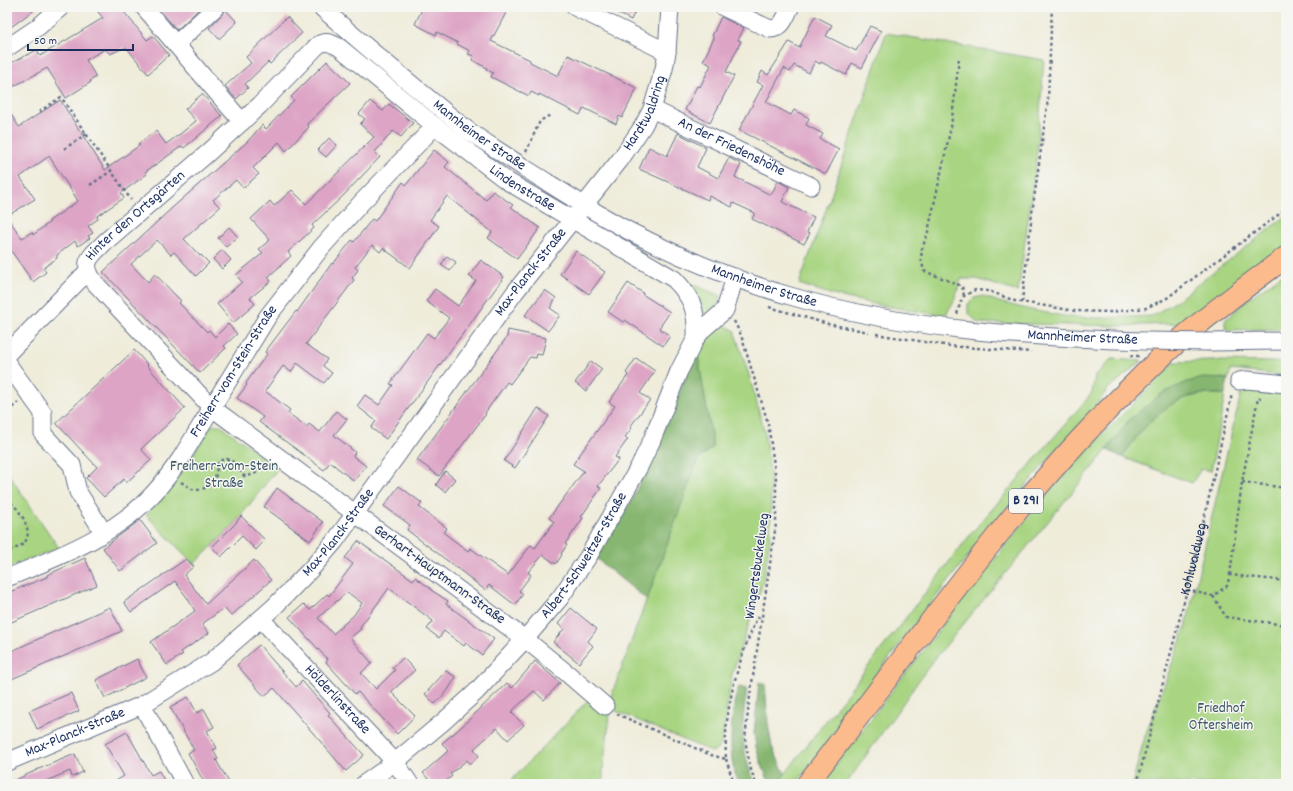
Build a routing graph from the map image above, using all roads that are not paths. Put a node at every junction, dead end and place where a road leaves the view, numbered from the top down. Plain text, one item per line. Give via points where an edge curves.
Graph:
1 (62, 7) edge
2 (144, 7) edge
3 (216, 7) edge
4 (321, 7) edge
5 (575, 7) edge
6 (670, 7) edge
7 (723, 7) edge
8 (790, 8) dead end
9 (328, 42) joint
10 (176, 44) junction
11 (7, 48) edge
12 (667, 52) junction
13 (652, 109) junction
14 (242, 122) junction
15 (435, 126) junction
16 (811, 186) dead end
17 (584, 205) junction
18 (572, 220) junction
19 (1286, 258) edge
20 (88, 271) junction
21 (735, 277) junction
22 (696, 338) junction
23 (1286, 340) edge
24 (7, 354) edge
25 (7, 363) edge
26 (1239, 381) road end
27 (1286, 384) edge
28 (211, 407) junction
29 (355, 513) junction
30 (104, 533) junction
31 (7, 578) edge
32 (261, 618) junction
33 (525, 639) junction
34 (142, 705) junction
35 (605, 706) road end
36 (7, 762) edge
37 (395, 762) junction
38 (184, 784) edge
39 (364, 784) edge
40 (410, 784) edge
41 (807, 784) edge

1 - 11 street
2 - 10 street
3 - 10 street
4 - 17 street, Mannheimer Straße via 469,131
5 - 12 street
6 - 12 street, Hardtwaldring
7 - 8 street via 770,29 780,27
9 - 14 street, Hinter den Ortsgärten via 318,45
9 - 15 street, Lindenstraße via 339,47
10 - 14 street
12 - 13 street, Hardtwaldring
13 - 16 street, An der Friedenshöhe
13 - 17 street, Hardtwaldring via 620,160
14 - 20 street, Hinter den Ortsgärten via 105,242 91,257 87,266
15 - 18 street, Lindenstraße via 507,181
15 - 28 street, Freiherr-vom-Stein-Straße via 321,248 268,316
17 - 18 street, Max-Planck-Straße
17 - 21 street, Mannheimer Straße via 652,242
18 - 22 street, Lindenstraße via 677,282 693,304 697,322
18 - 29 street, Max-Planck-Straße via 516,292
19 - 41 main road, B 291 via 1246,286 1181,339 1124,393 1069,451 986,549
20 - 24 street
20 - 28 street, Hinter den Ortsgärten via 95,283
21 - 22 street, Albert-Schweitzer-Straße via 725,310
21 - 23 street, Mannheimer Straße, bridge via 789,296 837,308 952,328 1041,336 1145,341
22 - 33 street, Albert-Schweitzer-Straße via 679,372 652,440 623,497 588,557 560,598
25 - 30 street via 43,413 42,434 72,465 78,492
26 - 27 street
28 - 29 street, Gerhart-Hauptmann-Straße
28 - 30 street, Freiherr-vom-Stein-Straße via 170,475 143,504
29 - 32 street, Max-Planck-Straße via 311,569
29 - 33 street, Gerhart-Hauptmann-Straße
30 - 31 street, Freiherr-vom-Stein-Straße via 71,551
32 - 34 street, Max-Planck-Straße via 211,662
32 - 37 street, Hölderlinstraße
33 - 35 street, Gerhart-Hauptmann-Straße
33 - 37 street, Albert-Schweitzer-Straße via 476,692
34 - 36 street, Max-Planck-Straße
34 - 38 street
37 - 39 street, Albert-Schweitzer-Straße
37 - 40 street, Hölderlinstraße

